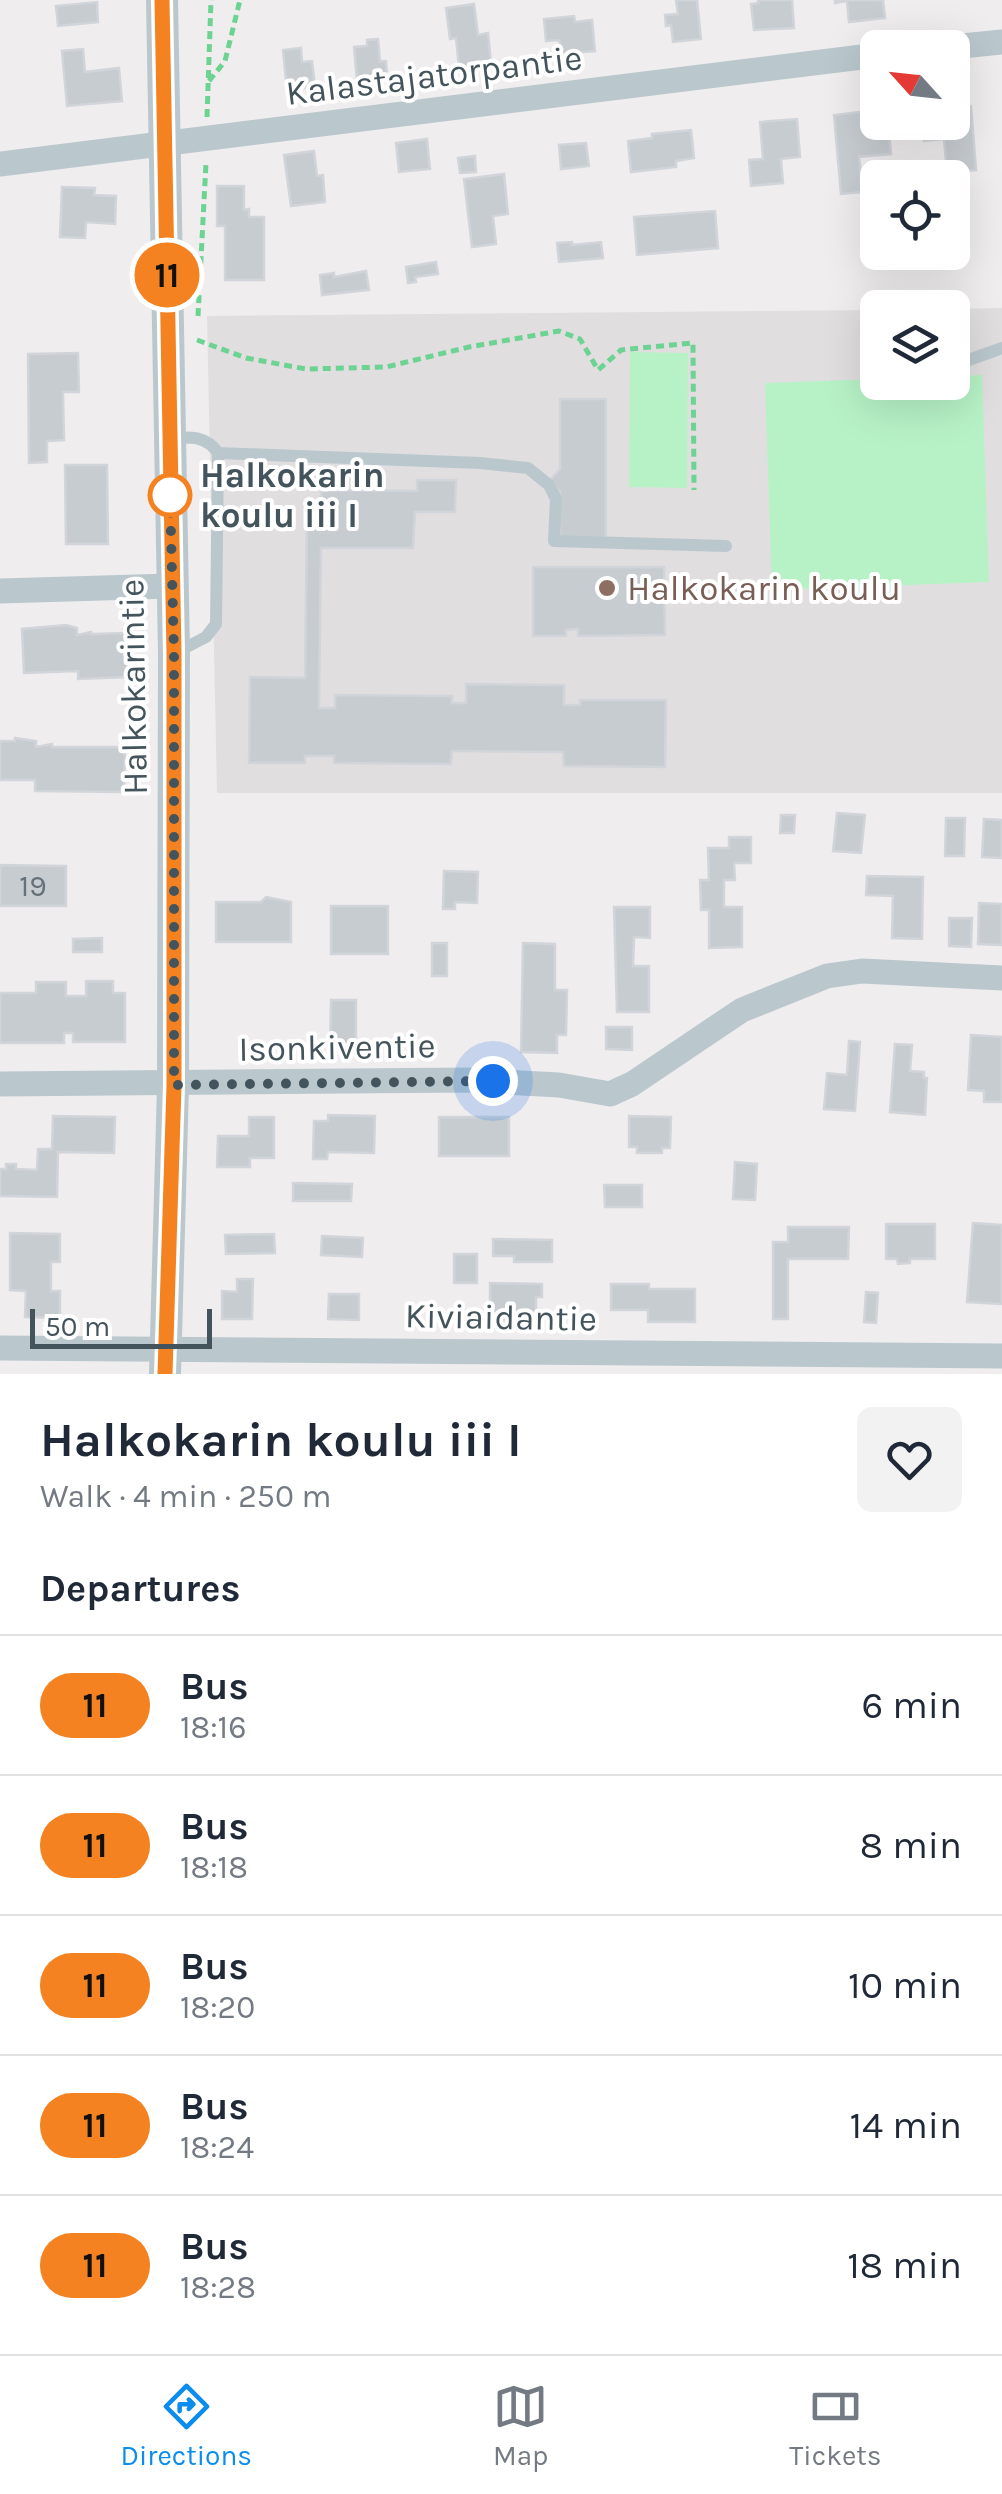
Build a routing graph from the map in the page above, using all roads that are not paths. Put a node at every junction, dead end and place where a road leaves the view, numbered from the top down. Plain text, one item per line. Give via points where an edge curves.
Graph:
1 (162, 0) edge
2 (1002, 42) edge
3 (970, 45) edge
4 (860, 58) edge
5 (164, 146) junction
6 (0, 164) edge
7 (1002, 348) edge
8 (970, 360) edge
9 (170, 438) junction
10 (218, 453) junction
11 (726, 546) dead end
12 (171, 586) junction
13 (0, 592) edge
14 (174, 653) junction
15 (1002, 978) edge
16 (0, 1084) edge
17 (174, 1085) junction
18 (0, 1348) edge
19 (1002, 1356) edge
20 (166, 1362) edge

1 - 5 street, Halkokarintie
2 - 3 street
4 - 5 street, Kalastajatorpantie
5 - 6 street, Kalastajatorpantie
5 - 9 street, Halkokarintie
7 - 8 lane
9 - 10 lane via 198,437
9 - 12 street, Halkokarintie
10 - 11 lane via 528,468 556,499 554,541
10 - 14 lane via 216,624 206,637
12 - 13 street
12 - 14 street, Halkokarintie
14 - 17 street, Halkokarintie
15 - 17 street, Isonkiventie via 862,971 827,976 742,1010 610,1094 469,1080
16 - 17 street, Isonkiventie
17 - 20 street, Halkokarintie
18 - 20 street, Kiviaidantie
19 - 20 street, Kiviaidantie

